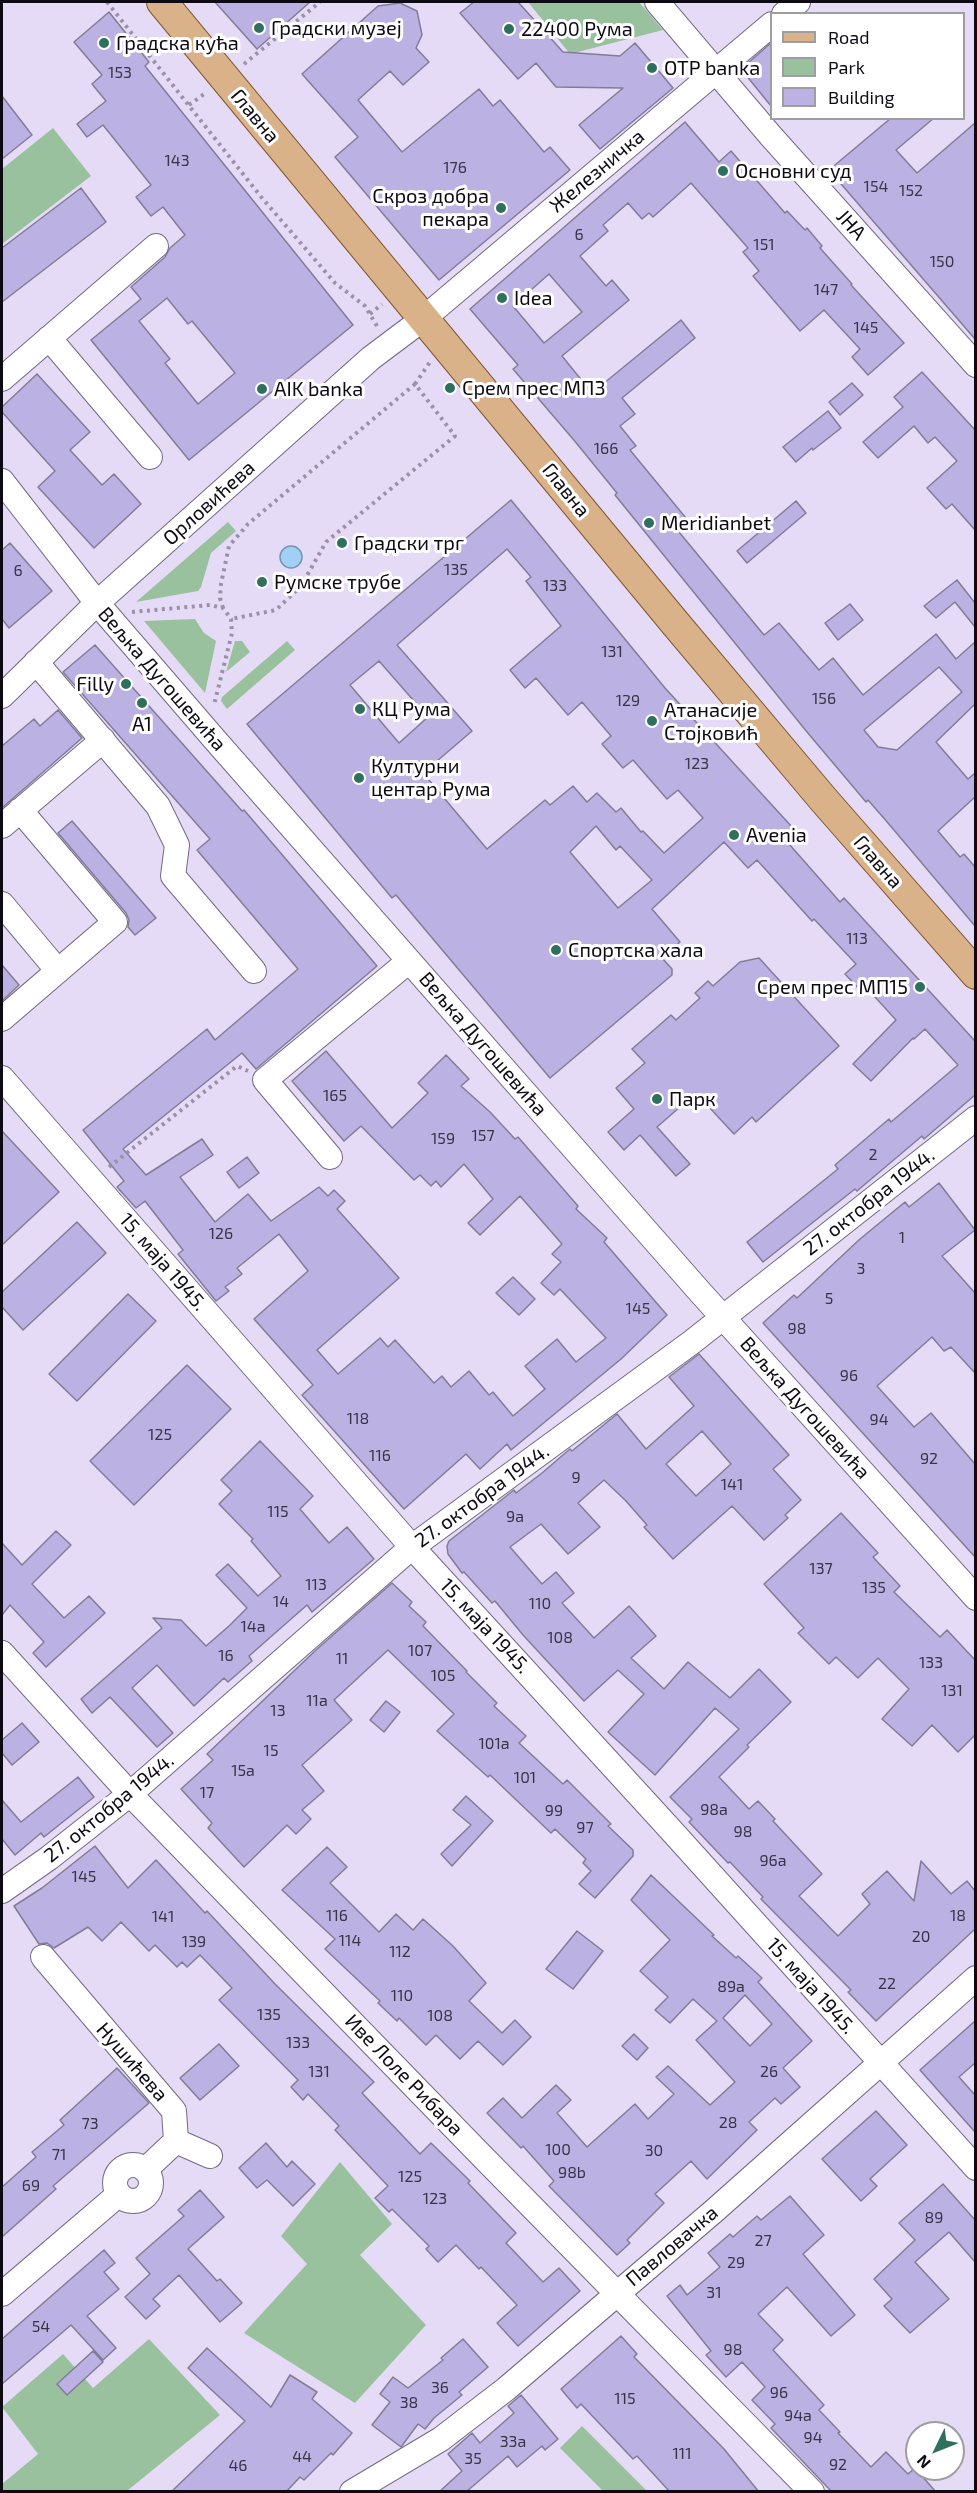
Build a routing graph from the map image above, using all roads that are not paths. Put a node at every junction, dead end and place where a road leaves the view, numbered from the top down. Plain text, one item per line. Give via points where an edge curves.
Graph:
1 (162, 2) edge
2 (657, 2) edge
3 (798, 2) edge
4 (786, 12) edge
5 (770, 25) edge
6 (715, 70) junction
7 (156, 246) dead end
8 (423, 319) junction
9 (49, 338) junction
10 (975, 365) edge
11 (2, 379) edge
12 (150, 457) dead end
13 (2, 481) edge
14 (104, 610) junction
15 (36, 662) junction
16 (2, 696) edge
17 (103, 740) junction
18 (20, 810) junction
19 (2, 826) edge
20 (2, 904) edge
21 (410, 961) junction
22 (58, 971) junction
23 (254, 971) dead end
24 (975, 974) edge
25 (2, 1019) edge
26 (2, 1078) edge
27 (975, 1118) edge
28 (330, 1157) dead end
29 (723, 1318) junction
30 (412, 1547) junction
31 (975, 1598) edge
32 (2, 1653) edge
33 (130, 1794) junction
34 (2, 1891) edge
35 (43, 1957) dead end
36 (975, 1978) edge
37 (881, 2062) junction
38 (176, 2140) junction
39 (210, 2156) dead end
40 (975, 2168) edge
41 (618, 2293) junction
42 (2, 2294) edge
43 (352, 2492) edge
44 (812, 2492) edge

1 - 8 main road, Главна
2 - 6 street, ЈНА
3 - 4 street
5 - 6 street, Железничка
6 - 8 street, Железничка
6 - 10 street, ЈНА
7 - 9 street
8 - 14 street, Орловићева via 382,350
8 - 24 main road, Главна via 816,790
9 - 11 street
9 - 12 street
13 - 14 street, Вељка Дугошевића
14 - 15 street, Орловићева
14 - 21 street, Вељка Дугошевића
15 - 16 street, Орловићева
15 - 17 street
17 - 18 street
17 - 23 street via 158,806 177,845 173,876
18 - 19 street
18 - 22 street via 115,922
20 - 22 street
21 - 28 street via 265,1080
21 - 29 street, Вељка Дугошевића
22 - 25 street
26 - 30 street, 15. маја 1945.
27 - 29 street, 27. октобра 1944.
29 - 30 street, 27. октобра 1944.
29 - 31 street, Вељка Дугошевића
30 - 33 street, 27. октобра 1944.
30 - 37 street, 15. маја 1945.
32 - 33 street, Иве Лоле Рибара
33 - 34 street, 27. октобра 1944.
33 - 41 street, Иве Лоле Рибара
35 - 38 street, Нушићева via 174,2111
36 - 37 street, Павловачка
37 - 40 street, 15. маја 1945.
37 - 41 street, Павловачка
38 - 39 street
38 - 42 street via 145,2170 132,2165 120,2170 114,2182 118,2195
41 - 43 street, Павловачка via 450,2433
41 - 44 street, Иве Лоле Рибара

